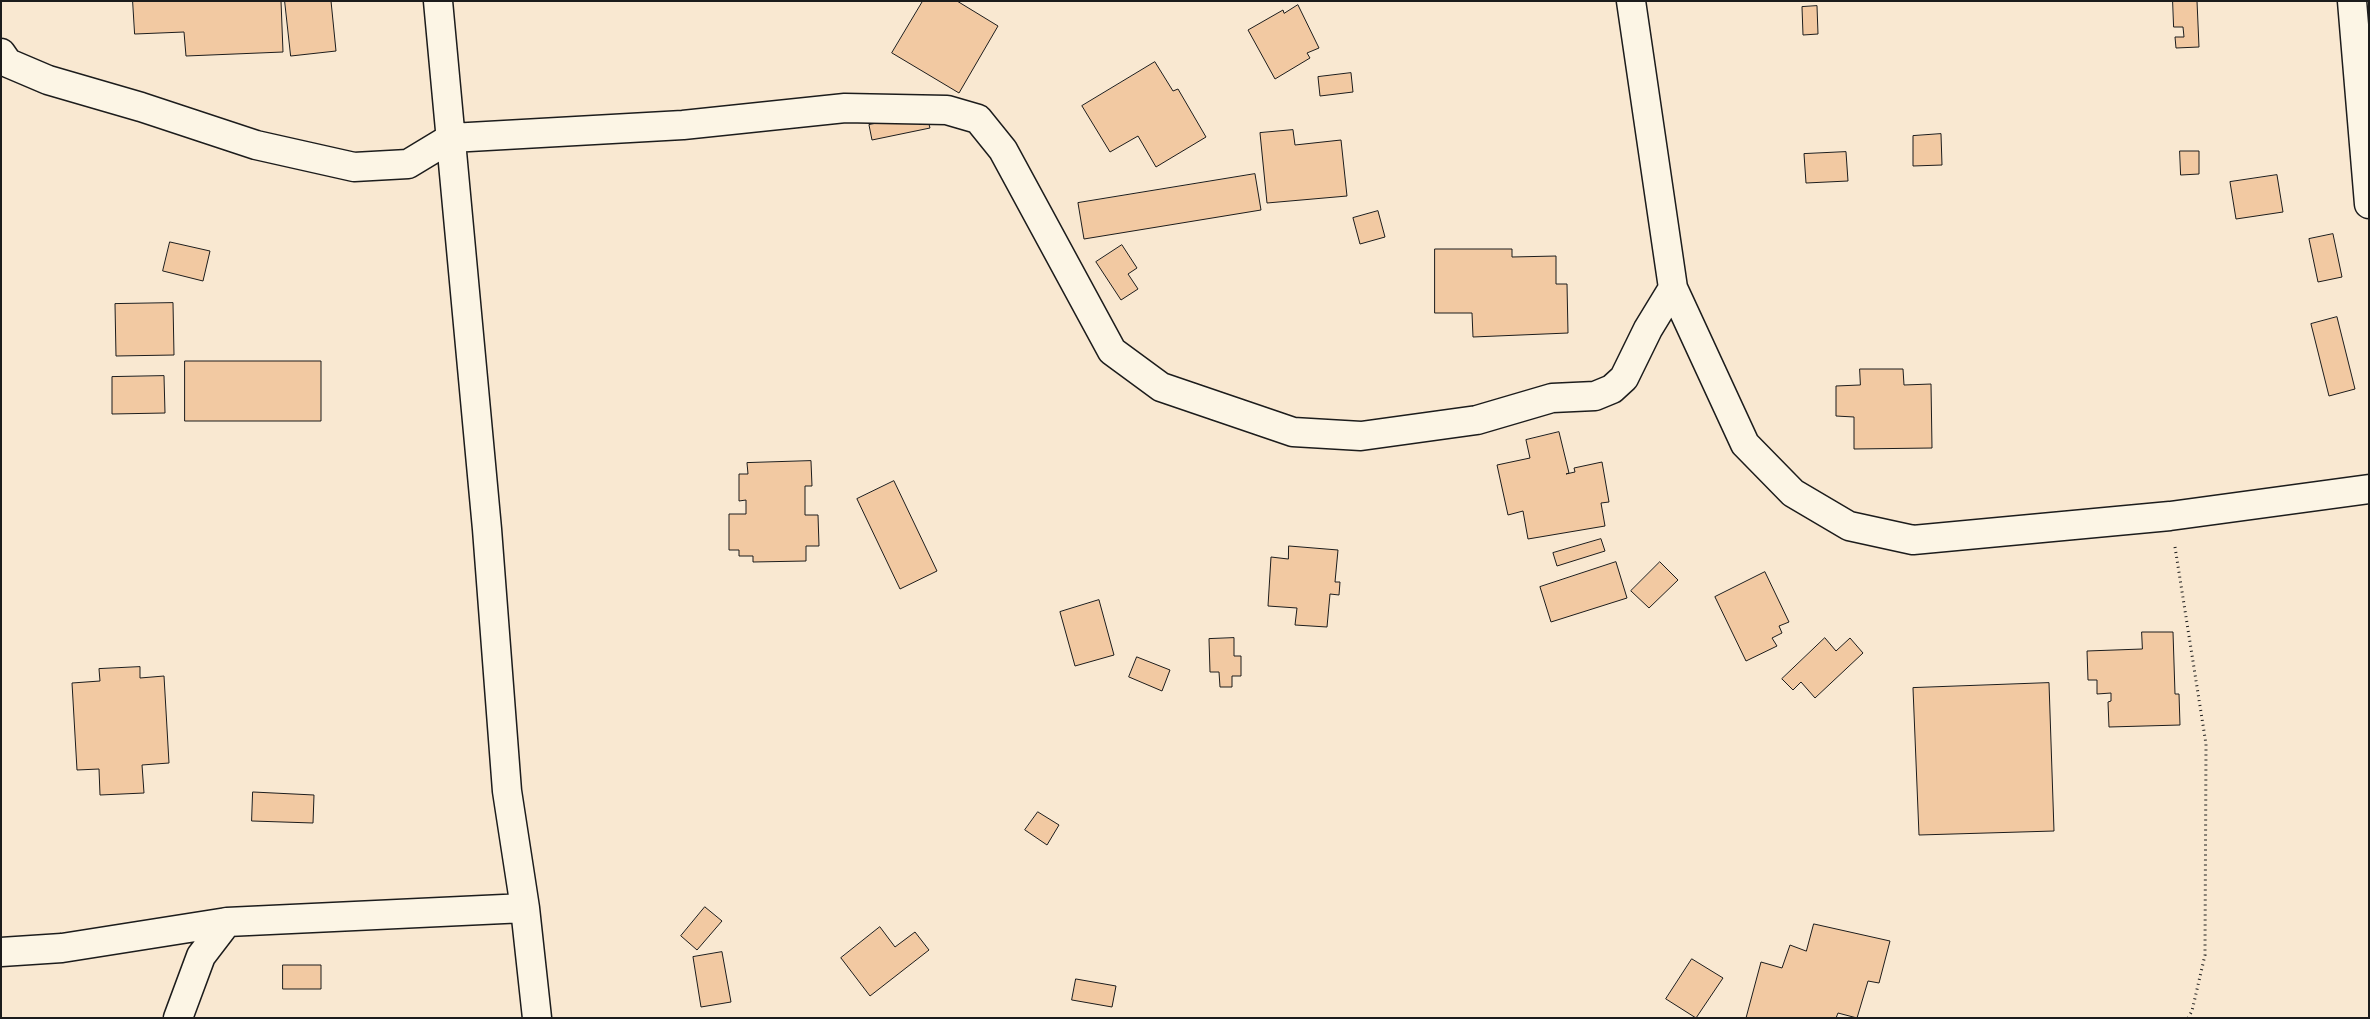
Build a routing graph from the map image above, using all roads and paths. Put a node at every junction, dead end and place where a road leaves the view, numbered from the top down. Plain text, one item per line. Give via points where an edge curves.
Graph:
1 (438, 1) edge
2 (1630, 1) edge
3 (2352, 1) edge
4 (1, 52) edge
5 (451, 138) junction
6 (2369, 204) edge
7 (1673, 288) junction
8 (2369, 490) edge
9 (2170, 516) junction
10 (525, 908) junction
11 (227, 922) junction
12 (1, 952) edge
13 (178, 1018) edge
14 (538, 1018) edge
15 (2188, 1018) edge

1 - 5 street
2 - 7 street
3 - 6 street
4 - 5 street via 8,63 48,80 141,106 256,145 354,167 408,164
5 - 7 street via 683,125 846,108 947,110 978,119 1003,150 1112,351 1161,387 1292,432 1361,436 1477,420 1552,398 1595,396 1612,389 1624,378
5 - 10 street via 507,791
7 - 9 street via 1745,444 1793,493 1848,526 1913,540
8 - 9 street
9 - 15 path via 2206,744 2205,955
10 - 11 street
10 - 14 street
11 - 12 street via 62,948
11 - 13 street via 201,956

